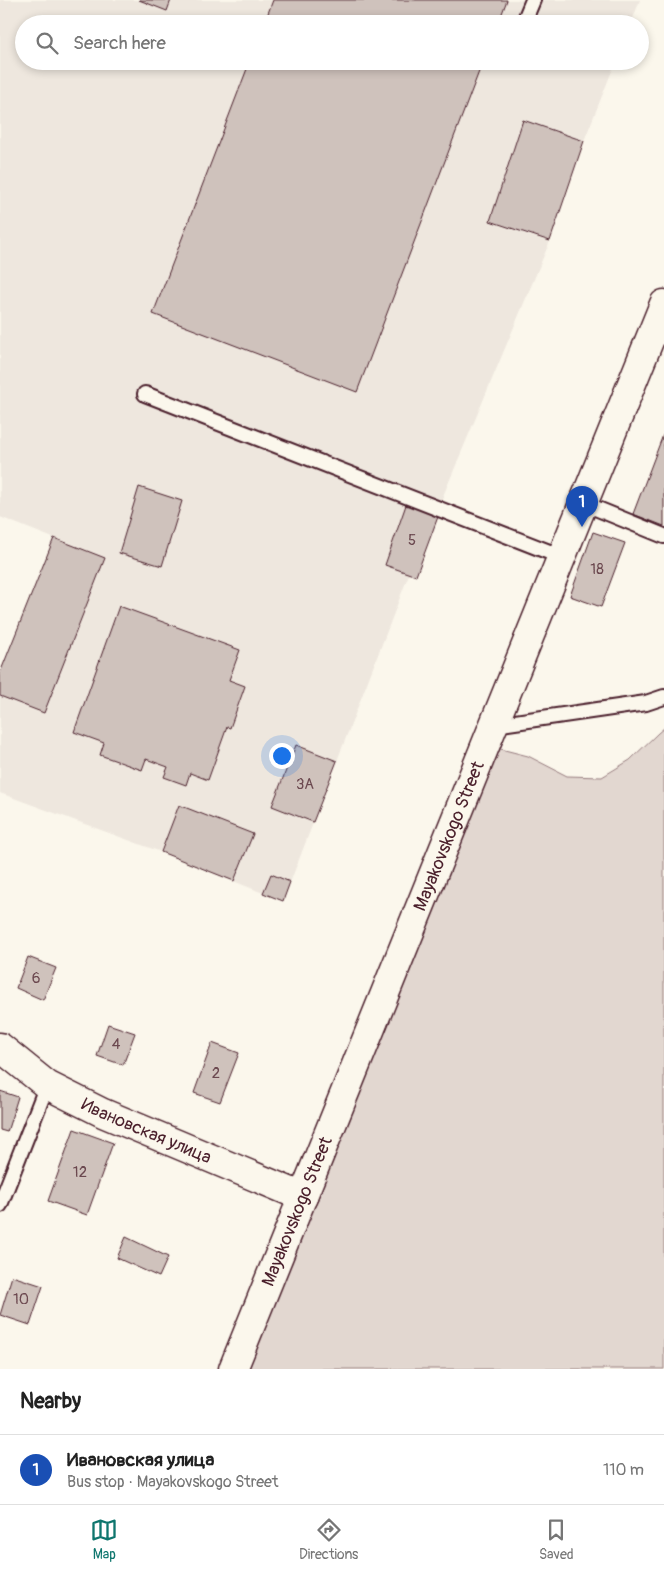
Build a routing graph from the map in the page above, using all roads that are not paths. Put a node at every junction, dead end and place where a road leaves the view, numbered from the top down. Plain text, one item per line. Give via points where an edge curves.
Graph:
1 (533, 0) edge
2 (527, 15) edge
3 (664, 304) edge
4 (145, 394) dead end
5 (583, 503) junction
6 (664, 536) edge
7 (562, 556) junction
8 (664, 697) edge
9 (494, 725) junction
10 (0, 1047) edge
11 (47, 1085) junction
12 (302, 1197) junction
13 (0, 1205) edge
14 (233, 1369) edge

1 - 2 lane
3 - 5 street, Mayakovskogo Street
4 - 7 lane
5 - 6 lane
5 - 7 street, Mayakovskogo Street
7 - 9 street, Mayakovskogo Street
8 - 9 lane
9 - 12 street, Mayakovskogo Street
10 - 11 street, Ивановская улица
11 - 12 street, Ивановская улица via 103,1113
11 - 13 lane
12 - 14 street, Mayakovskogo Street

